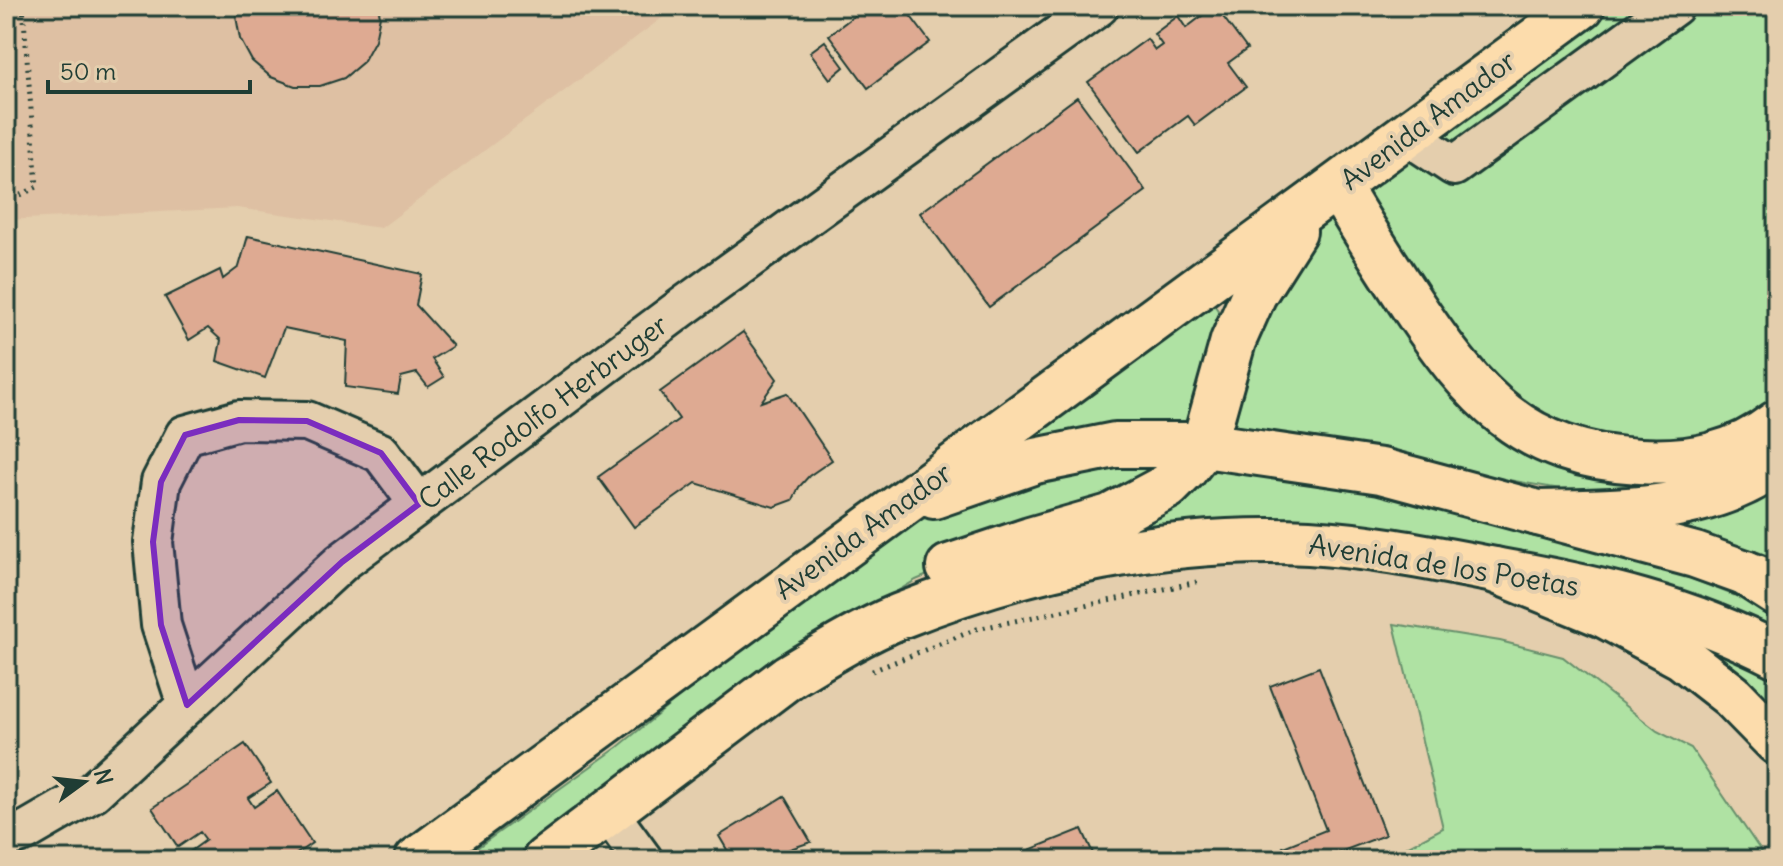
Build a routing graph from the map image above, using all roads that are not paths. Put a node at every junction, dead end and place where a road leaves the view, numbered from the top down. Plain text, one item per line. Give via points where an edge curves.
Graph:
1 (1099, 6) edge
2 (1582, 6) edge
3 (1674, 6) edge
4 (1407, 135) junction
5 (1325, 197) junction
6 (1777, 423) edge
7 (1204, 445) junction
8 (1777, 463) edge
9 (419, 504) junction
10 (890, 511) junction
11 (1538, 513) junction
12 (1494, 570) junction
13 (1766, 584) edge
14 (829, 652) junction
15 (1777, 655) edge
16 (187, 705) junction
17 (1777, 742) edge
18 (608, 812) junction
19 (6, 838) edge
20 (631, 856) edge
21 (417, 860) edge
22 (545, 860) edge

1 - 9 street, Calle Rodolfo Herbruger
2 - 4 main road, Avenida Amador
3 - 4 street via 1454,166
4 - 5 main road, Avenida Amador
5 - 6 main road via 1379,254 1451,360 1483,397 1523,428 1597,457 1675,462 1740,447
5 - 7 main road, Avenida Amador via 1281,249 1254,294 1233,341
5 - 10 main road, Avenida Amador
7 - 10 main road via 1115,445 1035,461
7 - 11 main road via 1381,471
7 - 14 main road via 1168,486 1110,517 936,572 873,602
8 - 11 main road via 1737,486 1681,504
9 - 16 street, Calle Rodolfo Herbruger via 342,562
9 - 16 street via 381,453 307,421 239,420 185,435 161,482 153,542 161,625
10 - 21 main road, Avenida Amador
11 - 13 main road via 1695,555
12 - 14 main road, Avenida de los Poetas via 1322,543 1230,541 1059,566 997,582 898,617
12 - 15 main road, Avenida de los Poetas via 1665,607
12 - 17 main road via 1604,615 1682,657 1732,696
14 - 18 main road
16 - 19 street, Calle Rodolfo Herbruger via 93,792
18 - 20 street
18 - 22 main road

